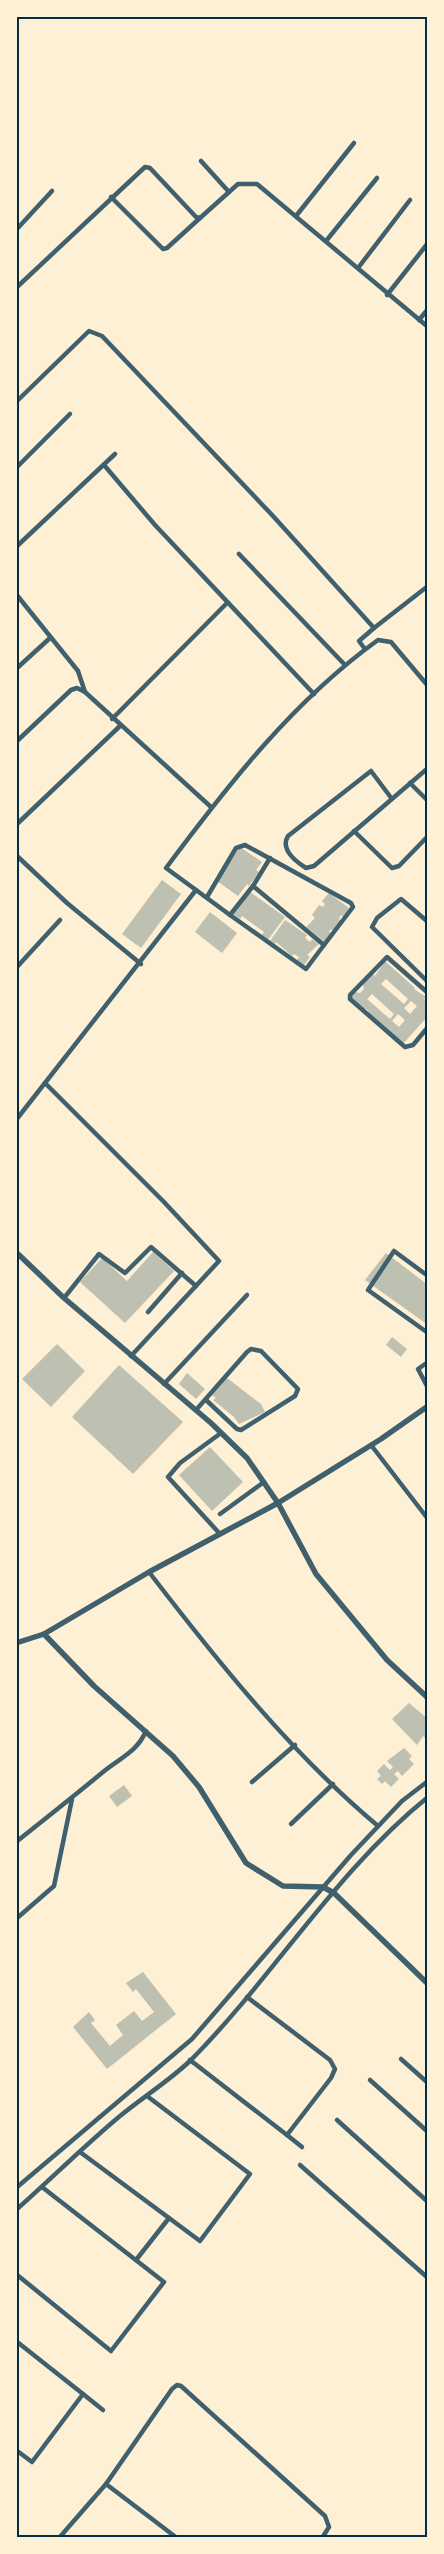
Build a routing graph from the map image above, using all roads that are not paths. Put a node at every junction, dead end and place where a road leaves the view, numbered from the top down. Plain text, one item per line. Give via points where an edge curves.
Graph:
1 (354, 143) dead end
2 (201, 161) dead end
3 (377, 178) dead end
4 (52, 191) dead end
5 (229, 192) junction
6 (111, 197) junction
7 (410, 200) dead end
8 (296, 216) junction
9 (200, 218) junction
10 (16, 230) edge
11 (326, 241) junction
12 (428, 243) edge
13 (358, 268) junction
14 (16, 288) edge
15 (387, 295) junction
16 (428, 309) edge
17 (419, 320) junction
18 (428, 327) edge
19 (16, 402) edge
20 (70, 414) dead end
21 (115, 454) dead end
22 (104, 465) junction
23 (16, 468) edge
24 (16, 547) edge
25 (239, 554) dead end
26 (428, 586) edge
27 (16, 594) edge
28 (227, 603) junction
29 (374, 628) junction
30 (50, 638) junction
31 (365, 649) junction
32 (346, 665) junction
33 (16, 669) edge
34 (428, 686) edge
35 (85, 692) junction
36 (314, 694) junction
37 (112, 718) junction
38 (120, 726) junction
39 (16, 742) edge
40 (428, 768) edge
41 (410, 784) junction
42 (392, 799) junction
43 (428, 801) edge
44 (211, 807) junction
45 (16, 825) edge
46 (354, 831) junction
47 (428, 836) edge
48 (16, 855) edge
49 (270, 858) junction
50 (253, 886) junction
51 (196, 890) junction
52 (208, 896) junction
53 (230, 915) junction
54 (60, 920) dead end
55 (428, 922) edge
56 (324, 945) junction
57 (141, 964) junction
58 (16, 968) edge
59 (428, 982) edge
60 (428, 993) edge
61 (427, 1030) edge
62 (45, 1083) junction
63 (16, 1120) edge
64 (16, 1252) edge
65 (182, 1273) junction
66 (428, 1276) edge
67 (196, 1286) junction
68 (247, 1294) dead end
69 (64, 1298) junction
70 (148, 1312) dead end
71 (428, 1333) edge
72 (131, 1356) junction
73 (428, 1362) edge
74 (164, 1384) junction
75 (428, 1388) edge
76 (206, 1400) junction
77 (428, 1406) edge
78 (196, 1410) junction
79 (221, 1433) junction
80 (371, 1445) junction
81 (264, 1482) junction
82 (278, 1503) junction
83 (220, 1514) dead end
84 (428, 1520) edge
85 (220, 1534) junction
86 (149, 1572) junction
87 (44, 1634) junction
88 (16, 1643) edge
89 (428, 1698) edge
90 (146, 1731) junction
91 (295, 1745) junction
92 (428, 1781) edge
93 (252, 1782) dead end
94 (333, 1784) junction
95 (428, 1797) edge
96 (72, 1799) junction
97 (291, 1824) dead end
98 (378, 1826) junction
99 (16, 1842) edge
100 (323, 1887) junction
101 (334, 1893) junction
102 (16, 1919) edge
103 (428, 1984) edge
104 (247, 1997) junction
105 (401, 2059) dead end
106 (190, 2060) junction
107 (370, 2080) dead end
108 (428, 2083) edge
109 (147, 2096) junction
110 (337, 2120) dead end
111 (428, 2132) edge
112 (287, 2135) junction
113 (302, 2147) dead end
114 (80, 2152) junction
115 (300, 2165) dead end
116 (42, 2187) junction
117 (16, 2188) edge
118 (428, 2202) edge
119 (16, 2210) edge
120 (169, 2218) junction
121 (136, 2260) junction
122 (16, 2274) edge
123 (428, 2278) edge
124 (16, 2341) edge
125 (83, 2394) junction
126 (104, 2410) dead end
127 (16, 2450) edge
128 (106, 2484) junction
129 (59, 2538) edge
130 (177, 2538) edge
131 (322, 2538) edge

1 - 8 street
2 - 5 street
3 - 11 street
4 - 10 street
5 - 8 street via 238,184 257,184
5 - 9 street
6 - 9 street via 138,171 150,168 192,214
6 - 9 street via 163,249
6 - 14 street
7 - 13 street
8 - 11 street
11 - 13 street
12 - 15 street
13 - 15 street
15 - 17 street
16 - 17 street
17 - 18 street
19 - 29 street via 89,331 102,336
20 - 23 street
21 - 22 street
22 - 24 street
22 - 28 street
25 - 32 street
26 - 29 street
27 - 30 street
28 - 36 street
28 - 37 street
29 - 31 street via 359,641
30 - 33 street
30 - 35 street via 78,671
31 - 32 street
31 - 34 street via 378,640 391,642
32 - 36 street
35 - 37 street
35 - 39 street via 76,688 71,690
36 - 44 street via 264,744
37 - 38 street
38 - 44 street
38 - 45 street
40 - 41 street
41 - 42 street
41 - 43 street
42 - 46 street
42 - 46 street via 371,771 288,836 284,845 302,865 311,868
44 - 51 street via 166,868
46 - 47 street via 392,868 399,866
48 - 57 street via 67,903
49 - 50 street
49 - 52 street via 240,844
49 - 56 street via 351,903 351,913
50 - 53 street
50 - 56 street
51 - 52 street
51 - 57 street
52 - 53 street
53 - 56 street via 306,969
54 - 58 street
55 - 59 street via 401,900 377,918 372,927
57 - 62 street
60 - 61 street via 387,957 350,995 350,999 405,1047 413,1045
62 - 63 street
62 - 67 street via 219,1261
64 - 69 street
65 - 67 street
65 - 69 street via 151,1246 124,1273 100,1254
65 - 70 street
66 - 71 street via 394,1251 368,1290
67 - 72 street
68 - 74 street
69 - 72 street
72 - 74 street
73 - 75 street via 418,1369
74 - 78 street
76 - 76 street via 251,1349 261,1352 298,1389 295,1396 242,1430
76 - 78 street
77 - 80 street
78 - 79 street
79 - 81 street via 247,1458
79 - 85 street via 180,1463 168,1477
80 - 82 street
80 - 84 street
81 - 82 street
81 - 83 street
82 - 85 street
82 - 89 street via 316,1574 388,1660
85 - 86 street
86 - 87 street
86 - 91 street via 214,1654
87 - 88 street
87 - 90 street via 94,1686
90 - 96 street via 133,1751
90 - 100 street via 199,1787 246,1863 283,1886
91 - 93 street
91 - 94 street
92 - 98 street
94 - 97 street
94 - 98 street
95 - 101 street via 396,1822
96 - 99 street
96 - 102 street via 54,1886
98 - 100 street
100 - 101 street
100 - 117 street via 192,2040
101 - 103 street
101 - 104 street
104 - 106 street
104 - 112 street via 330,2060 335,2069
105 - 108 street
106 - 109 street
106 - 112 street
107 - 111 street
109 - 114 street
109 - 120 street via 250,2174 200,2241
110 - 118 street
112 - 113 street
114 - 116 street
114 - 120 street
115 - 123 street
116 - 119 street
116 - 121 street
120 - 121 street
121 - 122 street via 164,2282 111,2351
124 - 125 street
125 - 126 street
125 - 127 street via 32,2462
128 - 129 street
128 - 130 street
128 - 131 street via 172,2389 181,2386 325,2516 329,2527

